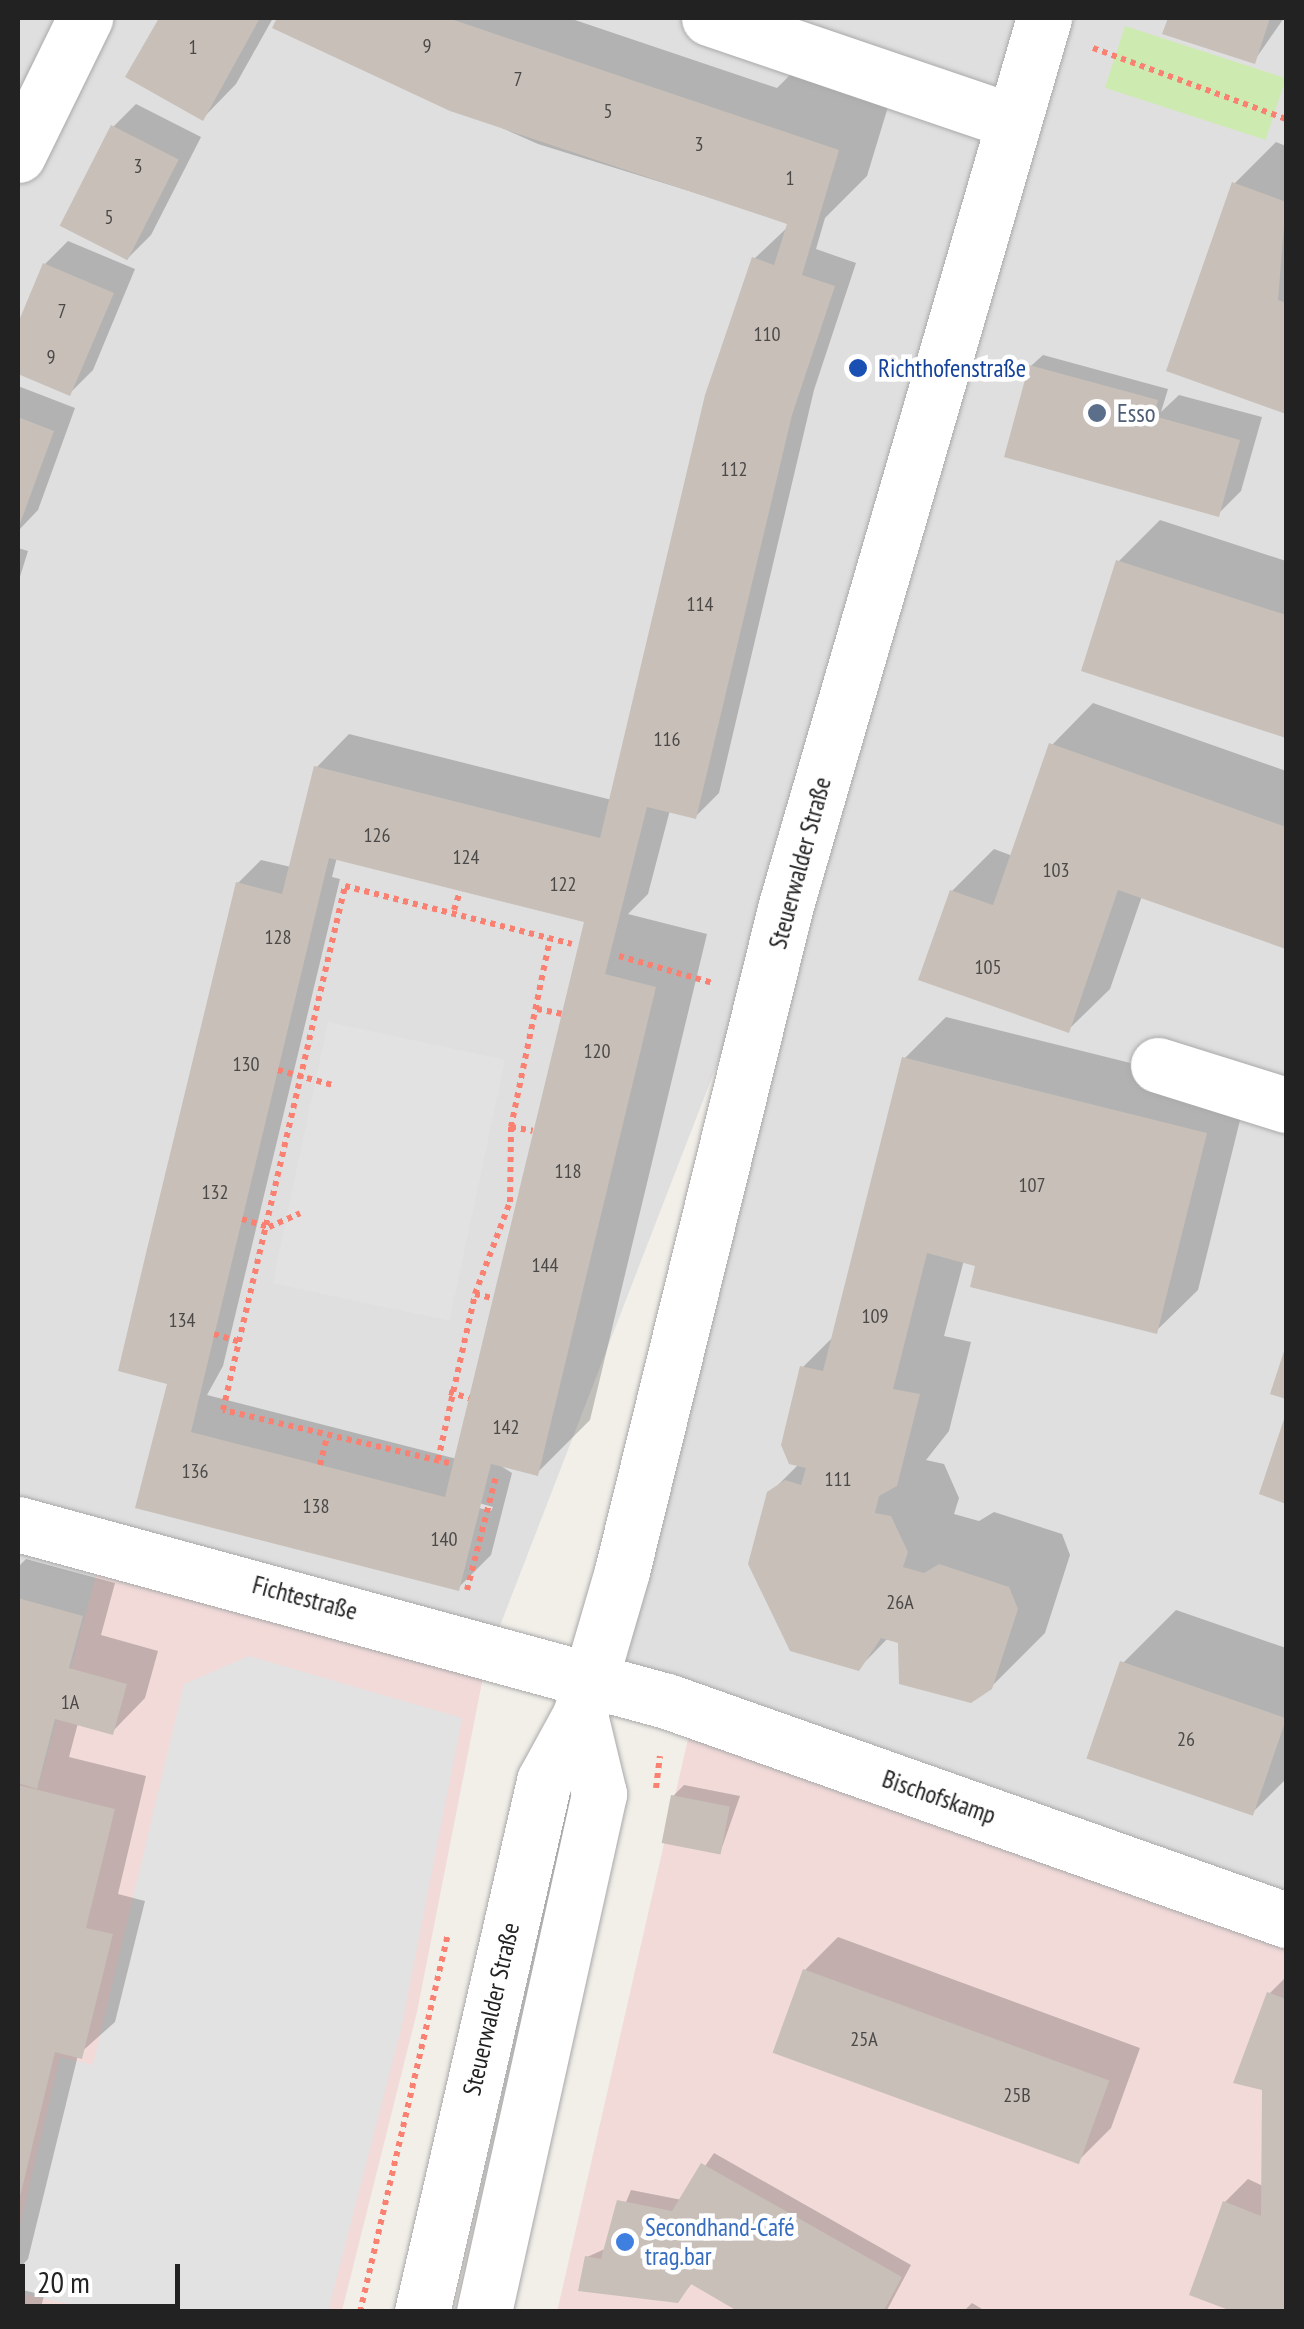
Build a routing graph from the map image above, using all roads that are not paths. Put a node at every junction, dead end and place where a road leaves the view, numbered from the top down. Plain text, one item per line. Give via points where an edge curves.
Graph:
1 (85, 18) edge
2 (709, 18) edge
3 (1042, 23) edge
4 (1009, 120) junction
5 (18, 156) edge
6 (1158, 1065) dead end
7 (1286, 1105) edge
8 (18, 1524) edge
9 (585, 1697) junction
10 (1286, 1920) edge
11 (422, 2312) edge
12 (484, 2312) edge

1 - 5 street
2 - 4 street
3 - 4 street, Steuerwalder Straße
4 - 9 street, Steuerwalder Straße via 765,998
6 - 7 street
8 - 9 street, Fichtestraße via 455,1640
9 - 10 street, Bischofskamp
9 - 11 street, Steuerwalder Straße via 544,1782
9 - 12 street, Steuerwalder Straße via 600,1794

